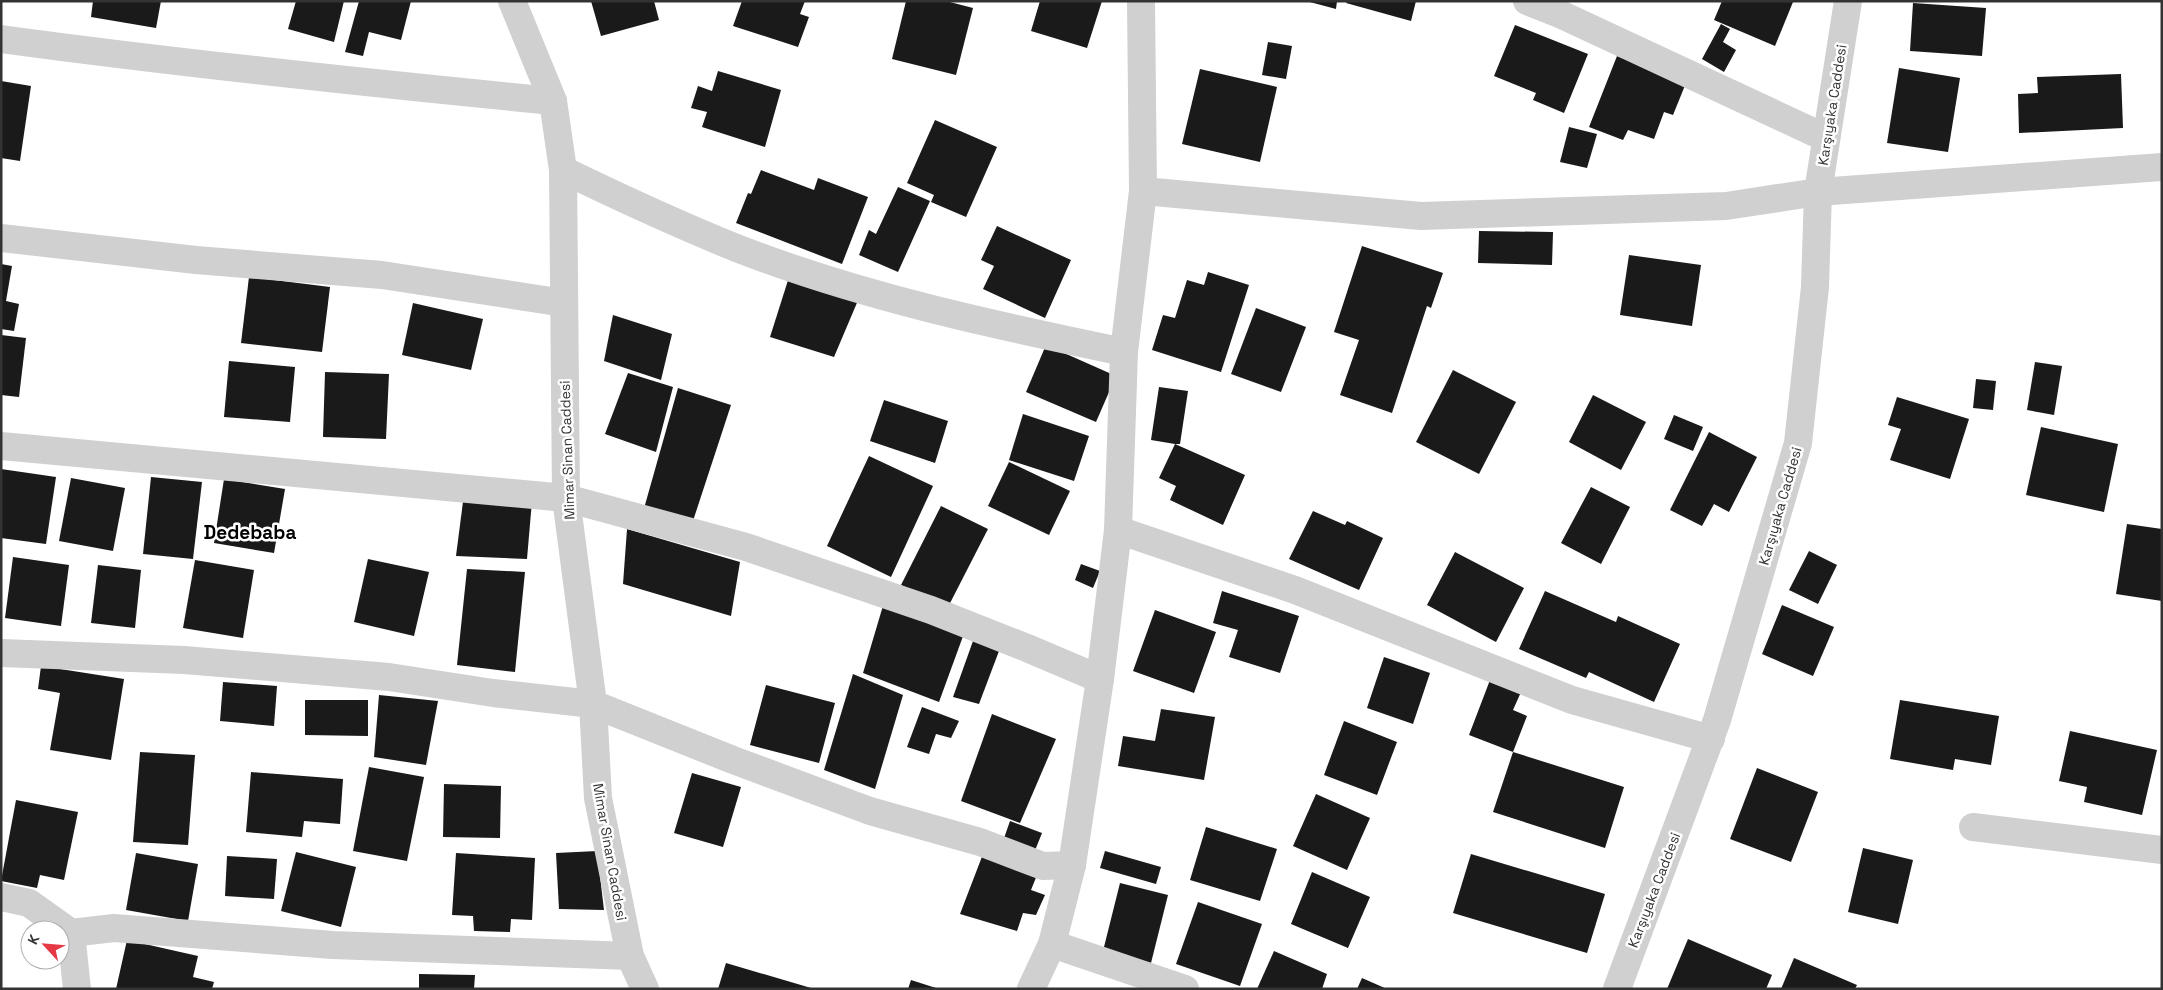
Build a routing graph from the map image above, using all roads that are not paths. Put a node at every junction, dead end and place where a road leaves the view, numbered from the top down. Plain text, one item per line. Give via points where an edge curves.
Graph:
1 (512, 1) edge
2 (1141, 1) edge
3 (1527, 1) edge
4 (1848, 1) edge
5 (1, 39) edge
6 (553, 101) junction
7 (1826, 138) junction
8 (2162, 167) edge
9 (563, 170) junction
10 (1143, 191) junction
11 (1818, 192) junction
12 (1, 238) edge
13 (564, 302) junction
14 (1124, 352) junction
15 (1, 446) edge
16 (566, 498) junction
17 (1118, 530) junction
18 (1, 653) edge
19 (1100, 679) junction
20 (593, 704) junction
21 (1711, 739) junction
22 (1973, 826) dead end
23 (2162, 850) edge
24 (1072, 865) junction
25 (1, 897) edge
26 (71, 933) junction
27 (1052, 944) junction
28 (630, 956) junction
29 (77, 989) edge
30 (645, 989) edge
31 (1031, 989) edge
32 (1185, 989) edge
33 (1617, 989) edge

1 - 6 street, Mimar Sinan Caddesi
2 - 10 street
3 - 7 street
4 - 7 street, Karşıyaka Caddesi
5 - 6 street via 175,62
6 - 9 street, Mimar Sinan Caddesi
7 - 11 street, Karşıyaka Caddesi
8 - 11 street
9 - 13 street, Mimar Sinan Caddesi
9 - 14 street via 633,204 741,249 861,289 1005,327
10 - 11 street via 1421,216 1726,206
10 - 14 street
11 - 21 street, Karşıyaka Caddesi via 1815,287 1798,444
12 - 13 street via 196,260 382,274
13 - 16 street, Mimar Sinan Caddesi
14 - 17 street
15 - 16 street
16 - 19 street via 746,547 931,610
16 - 20 street, Mimar Sinan Caddesi
17 - 19 street
17 - 21 street via 1295,590 1572,700
18 - 20 street via 184,660 369,675 493,694
19 - 24 street
20 - 24 street via 870,811 980,842 1043,866
20 - 28 street, Mimar Sinan Caddesi via 598,798
21 - 33 street, Karşıyaka Caddesi
22 - 23 street
24 - 27 street
25 - 26 street via 29,903
26 - 28 street via 114,928 333,945
26 - 29 street
27 - 31 street
27 - 32 street
28 - 30 street, Mimar Sinan Caddesi

